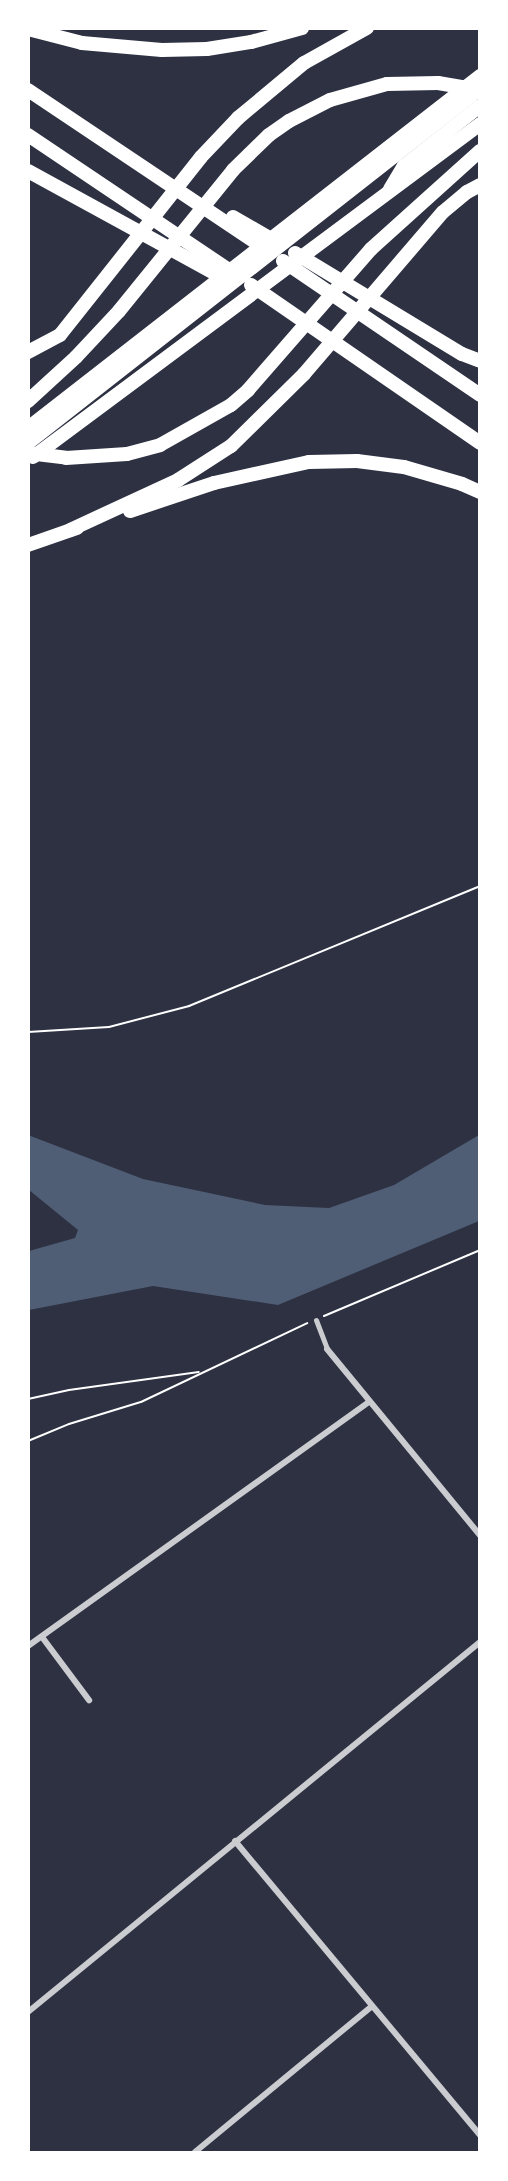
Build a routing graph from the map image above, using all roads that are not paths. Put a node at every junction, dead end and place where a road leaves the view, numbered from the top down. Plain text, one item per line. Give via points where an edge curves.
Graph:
1 (302, 28) edge
2 (367, 28) edge
3 (28, 29) edge
4 (480, 76) edge
5 (28, 90) edge
6 (480, 90) edge
7 (480, 106) edge
8 (480, 124) edge
9 (28, 135) edge
10 (480, 151) edge
11 (130, 157) junction
12 (28, 171) edge
13 (480, 185) edge
14 (386, 195) junction
15 (305, 322) junction
16 (28, 352) edge
17 (480, 361) edge
18 (480, 395) edge
19 (28, 400) edge
20 (28, 428) edge
21 (480, 442) edge
22 (28, 443) edge
23 (28, 453) edge
24 (28, 460) edge
25 (480, 492) edge
26 (70, 530) junction
27 (28, 545) edge
28 (315, 1320) road end
29 (327, 1349) joint
30 (369, 1402) junction
31 (480, 1535) edge
32 (42, 1637) junction
33 (480, 1642) edge
34 (28, 1646) edge
35 (89, 1700) dead end
36 (235, 1841) junction
37 (372, 2006) junction
38 (28, 2012) edge
39 (480, 2135) edge
40 (195, 2152) edge

1 - 3 highway via 207,49 162,50 81,43
2 - 16 highway via 304,63 238,118 201,157 60,335
4 - 20 highway
5 - 11 highway
6 - 19 highway via 438,83 387,84 330,100 269,135 233,170 95,338
6 - 22 highway
7 - 14 highway via 404,166
8 - 14 highway
9 - 15 highway
10 - 23 highway via 372,249 248,390 213,418 160,445 97,458
11 - 17 highway via 462,354
11 - 18 highway
12 - 15 highway
13 - 26 highway via 443,212 304,374 231,446 178,480
14 - 24 highway
15 - 21 highway
25 - 26 highway via 404,467 309,462 214,483
26 - 27 highway
28 - 29 street
29 - 30 street
30 - 31 street
30 - 32 street
32 - 34 street
32 - 35 street
33 - 36 street
36 - 37 street
36 - 38 street
37 - 39 street
37 - 40 street

